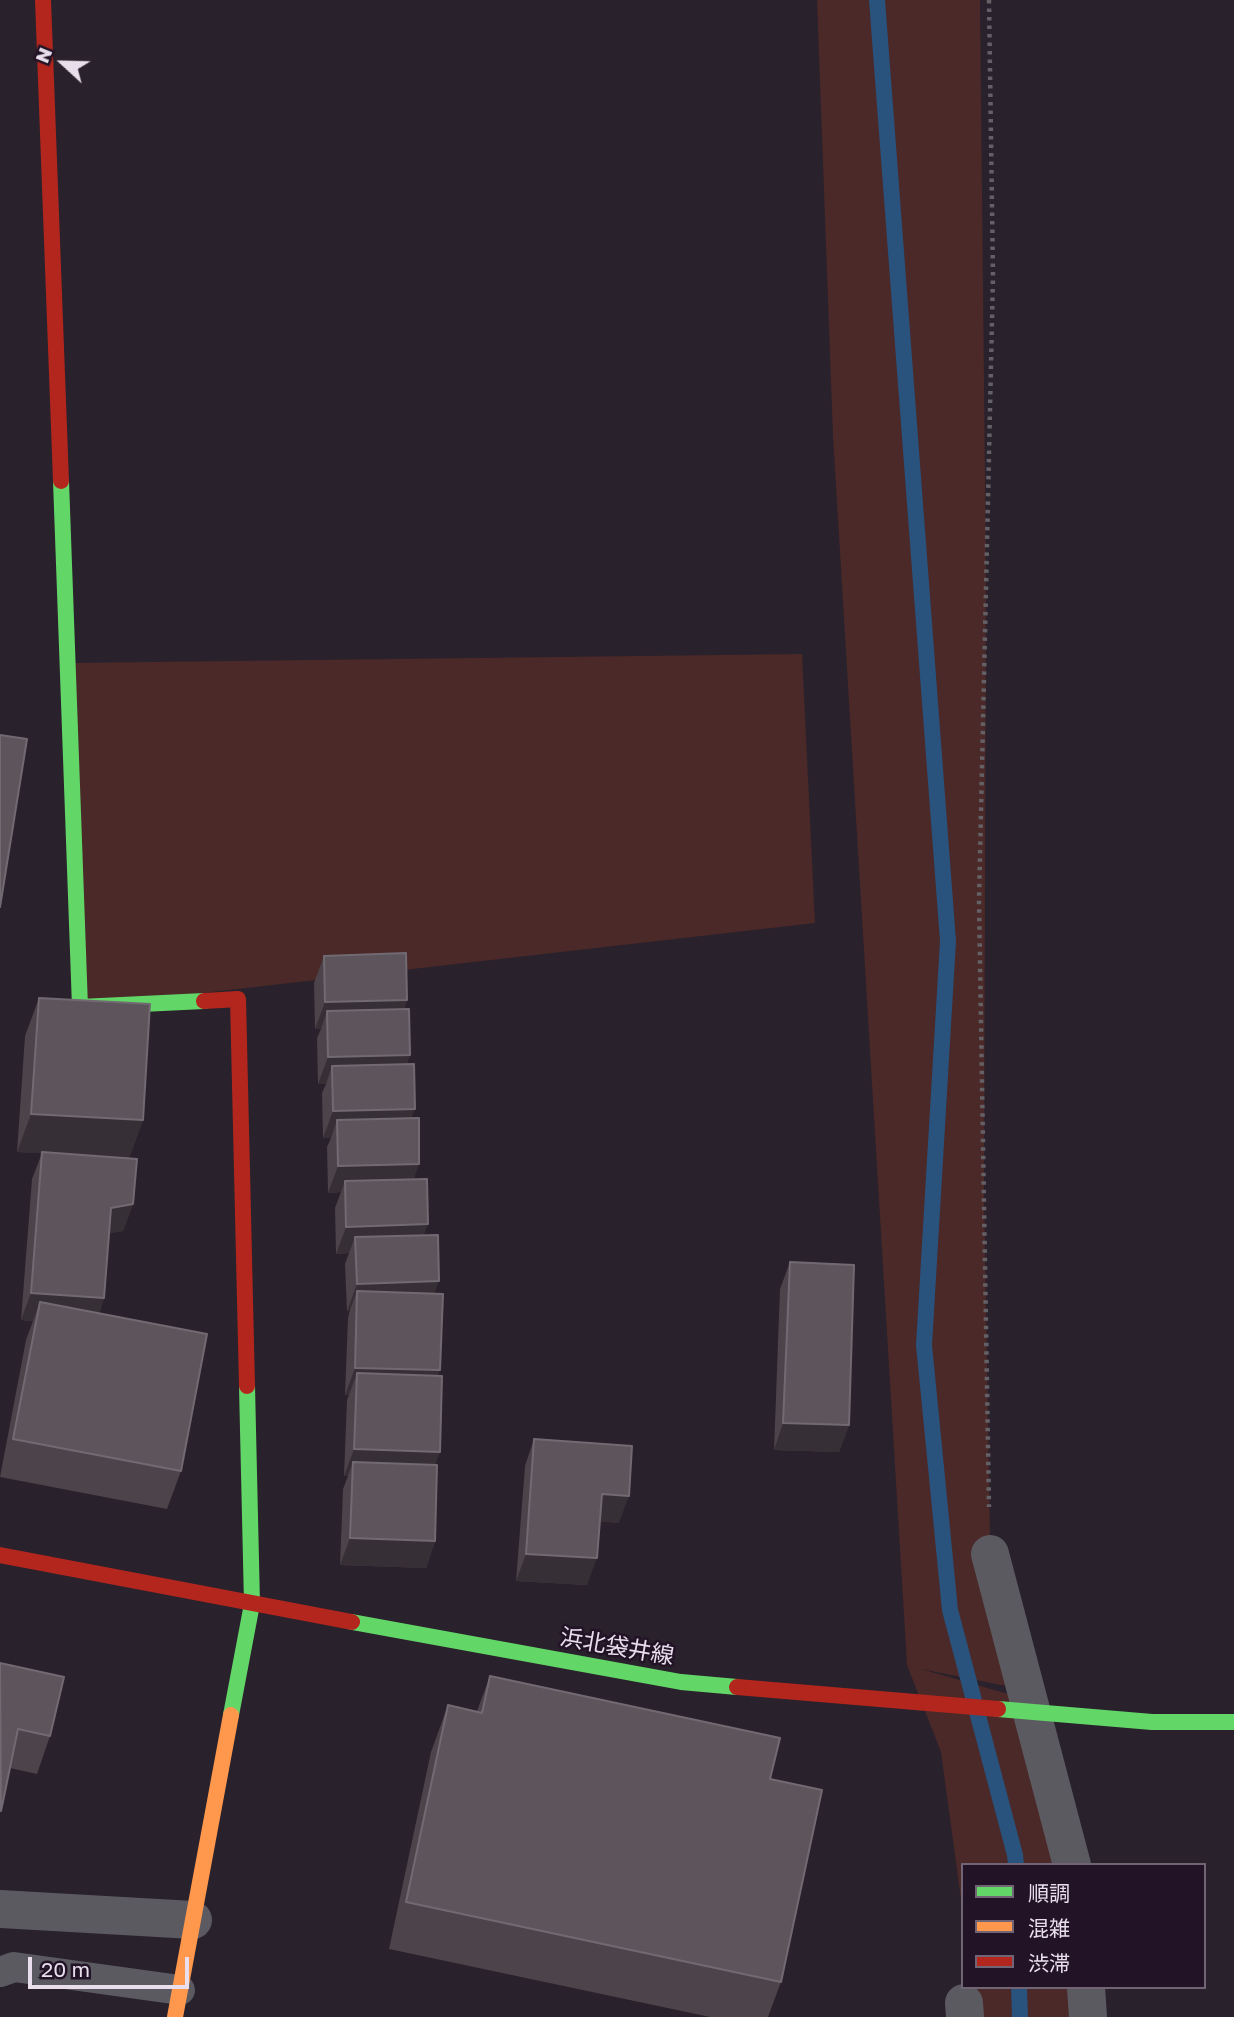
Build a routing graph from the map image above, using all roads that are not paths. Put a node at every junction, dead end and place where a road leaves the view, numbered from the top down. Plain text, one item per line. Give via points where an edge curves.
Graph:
1 (43, 0) edge
2 (990, 1554) road end
3 (0, 1555) edge
4 (252, 1604) junction
5 (1019, 1710) junction
6 (1234, 1722) edge
7 (1071, 1863) edge
8 (0, 1909) edge
9 (193, 1920) junction
10 (0, 1972) edge
11 (1086, 1989) edge
12 (177, 2004) edge
13 (1088, 2017) edge

1 - 4 street via 80,1007 238,999
2 - 5 street
3 - 4 street, 浜北袋井線
4 - 5 street, 浜北袋井線 via 681,1682
4 - 9 street
5 - 6 street, 浜北袋井線 via 1152,1721
5 - 7 street
8 - 9 street
9 - 12 street
10 - 12 lane via 14,1967
11 - 13 street

